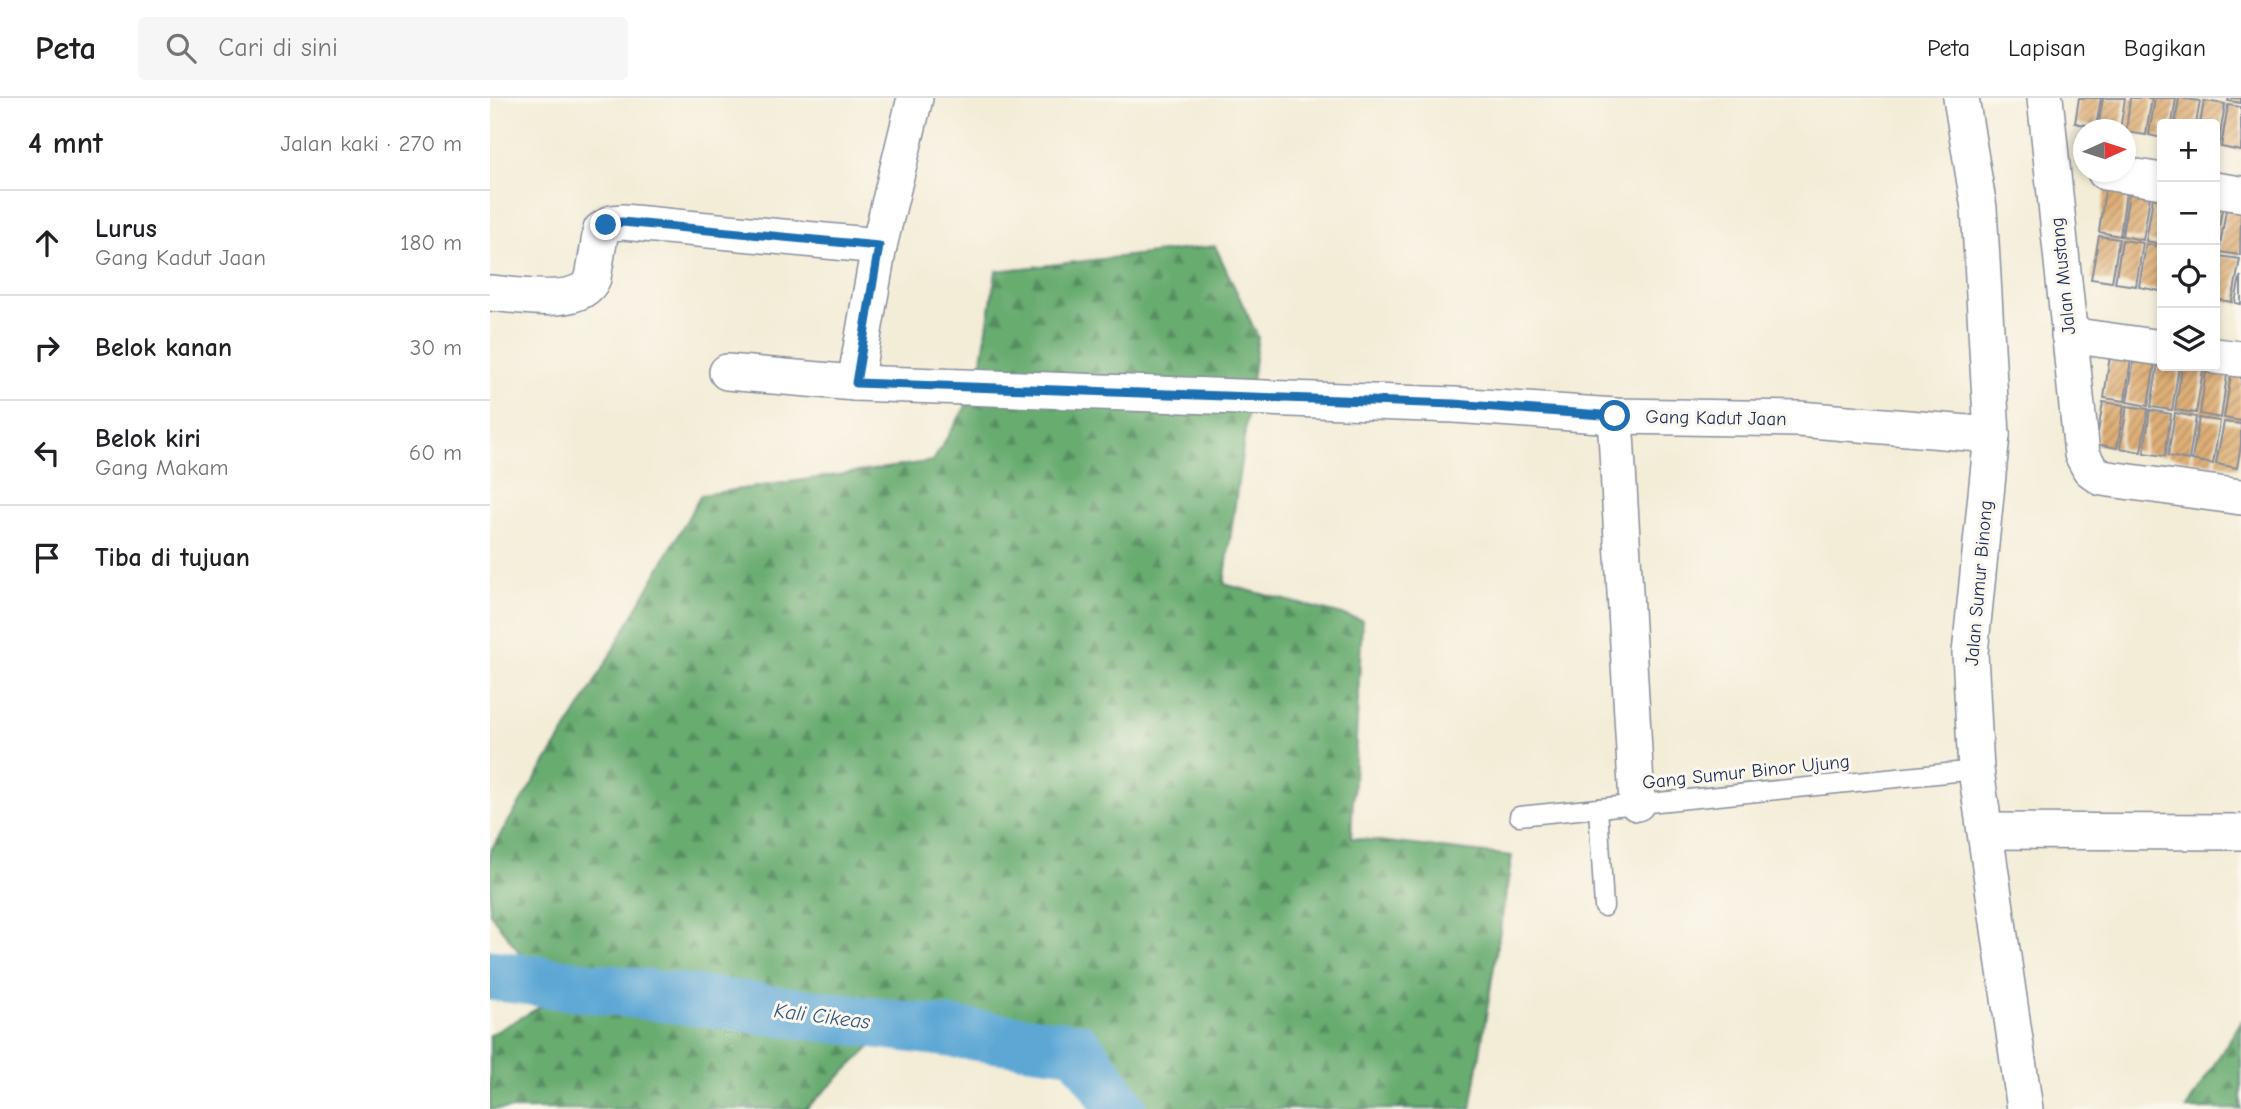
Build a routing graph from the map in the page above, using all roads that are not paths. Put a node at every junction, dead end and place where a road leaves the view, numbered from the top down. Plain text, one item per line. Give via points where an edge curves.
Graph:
1 (915, 98) edge
2 (1961, 98) edge
3 (2045, 98) edge
4 (2068, 165) edge
5 (2136, 177) edge
6 (2157, 180) edge
7 (2220, 191) edge
8 (2241, 194) edge
9 (879, 246) junction
10 (490, 293) edge
11 (2069, 335) junction
12 (2157, 347) edge
13 (2220, 357) edge
14 (2241, 359) edge
15 (727, 372) dead end
16 (856, 383) junction
17 (1615, 416) junction
18 (1992, 435) junction
19 (2241, 497) edge
20 (1976, 770) junction
21 (1637, 803) junction
22 (1598, 808) junction
23 (1519, 816) dead end
24 (1985, 831) junction
25 (2241, 832) edge
26 (1604, 907) dead end
27 (2025, 1109) edge

1 - 9 street
2 - 18 street, Jalan Sumur Binong via 1979,208
3 - 4 street, Jalan Mustang
4 - 11 street, Jalan Mustang
5 - 6 street
7 - 8 street
9 - 10 street via 612,223 601,230 593,278 584,290 566,297
9 - 16 street
11 - 12 street
11 - 19 street, Jalan Mustang via 2082,454 2090,469 2102,478
13 - 14 street
15 - 16 street, Gang Kadut Jaan
16 - 17 street, Gang Kadut Jaan via 1454,404
17 - 18 street, Gang Kadut Jaan via 1799,419
17 - 21 street
18 - 20 street, Jalan Sumur Binong via 1970,653
20 - 21 lane, Gang Sumur Binor Ujung
20 - 24 street, Jalan Sumur Binong
21 - 22 lane, Gang Sumur Binor Ujung
22 - 23 lane, Gang Sumur Binor Ujung
22 - 26 lane
24 - 25 street
24 - 27 street, Jalan Sumur Binong

